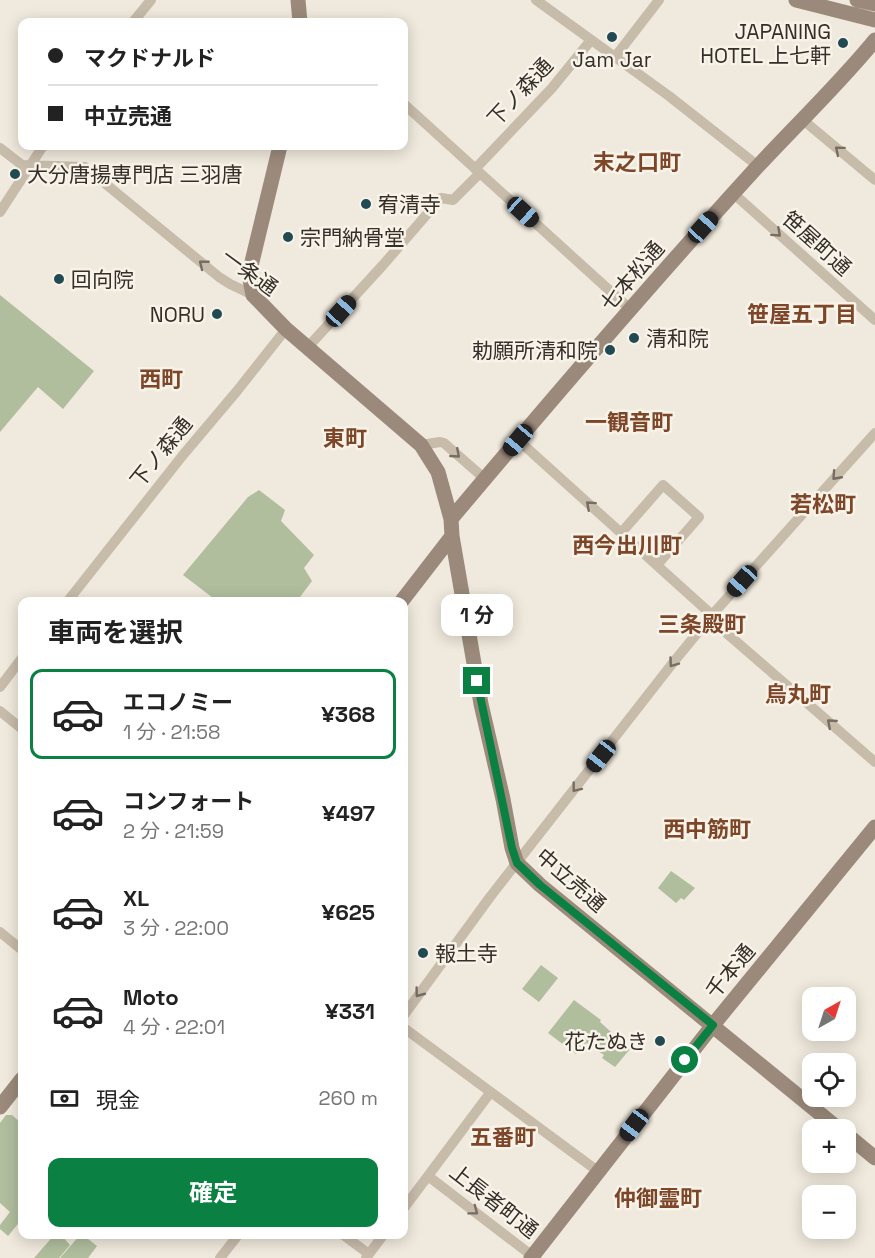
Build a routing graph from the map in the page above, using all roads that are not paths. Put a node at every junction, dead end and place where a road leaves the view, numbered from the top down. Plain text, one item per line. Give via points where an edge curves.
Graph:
1 (151, 0) edge
2 (298, 0) edge
3 (536, 0) edge
4 (659, 0) edge
5 (796, 0) edge
6 (857, 0) edge
7 (875, 4) edge
8 (136, 18) edge
9 (300, 18) edge
10 (875, 20) edge
11 (591, 40) junction
12 (875, 40) edge
13 (615, 57) junction
14 (408, 108) edge
15 (803, 120) junction
16 (0, 148) edge
17 (40, 150) edge
18 (279, 150) edge
19 (29, 166) junction
20 (758, 166) junction
21 (477, 171) junction
22 (875, 180) edge
23 (734, 194) junction
24 (0, 212) edge
25 (253, 294) junction
26 (630, 309) junction
27 (875, 320) edge
28 (286, 329) junction
29 (307, 348) junction
30 (875, 433) edge
31 (518, 440) junction
32 (421, 445) junction
33 (484, 479) junction
34 (451, 519) junction
35 (621, 533) junction
36 (452, 536) junction
37 (657, 565) junction
38 (71, 597) edge
39 (404, 597) edge
40 (710, 616) junction
41 (18, 663) edge
42 (0, 687) edge
43 (0, 711) edge
44 (18, 726) edge
45 (875, 762) edge
46 (875, 827) edge
47 (517, 863) junction
48 (0, 932) edge
49 (18, 947) edge
50 (408, 1010) edge
51 (713, 1025) junction
52 (408, 1031) edge
53 (18, 1084) edge
54 (490, 1093) junction
55 (0, 1107) edge
56 (827, 1119) edge
57 (856, 1142) edge
58 (875, 1158) edge
59 (599, 1172) junction
60 (428, 1176) junction
61 (408, 1203) edge
62 (234, 1239) edge
63 (348, 1239) edge
64 (380, 1239) edge
65 (367, 1256) edge
66 (533, 1257) edge
67 (220, 1258) edge

1 - 8 street
2 - 9 street
3 - 11 street
4 - 13 street
5 - 10 street
6 - 7 street
11 - 13 street
11 - 21 street, 下ノ森通
12 - 15 street, 七本松通
13 - 20 street
14 - 21 street
15 - 20 street, 七本松通
22 -> 15 street
16 - 19 street, 一条通
17 - 19 street
18 - 25 street via 249,274
19 - 24 street
25 -> 19 street, 一条通 via 219,277 86,167
20 - 23 street, 七本松通
21 - 26 street
21 - 29 street, 下ノ森通 via 453,200 441,198
23 - 26 street, 七本松通
23 -> 27 street, 笹屋町通
25 - 28 street, 一条通
26 - 31 street, 七本松通
28 - 29 street, 一条通
28 - 38 street, 下ノ森通
29 - 32 street, 一条通
30 -> 40 street
31 - 33 street, 七本松通
35 -> 31 street
32 -> 33 street via 444,443
32 - 34 street, 一条通 via 438,472
33 - 34 street, 七本松通
34 - 36 street, 中立売通
35 - 37 street
35 - 37 street via 663,485 699,517
36 - 39 street
36 - 47 street, 中立売通 via 481,704
37 - 40 street
45 -> 40 street
40 -> 47 street
41 - 42 street
43 - 44 street
46 - 51 street, 千本通
47 -> 50 street
47 - 51 street, 中立売通
48 - 49 street
51 - 56 street, 中立売通
51 - 59 street, 千本通
52 - 54 street
53 - 55 street
54 - 59 street
54 - 60 street
57 - 58 street
59 - 66 street, 千本通
60 - 61 street
60 -> 66 street, 上長者町通
62 - 67 street
63 - 65 street
64 - 65 street

